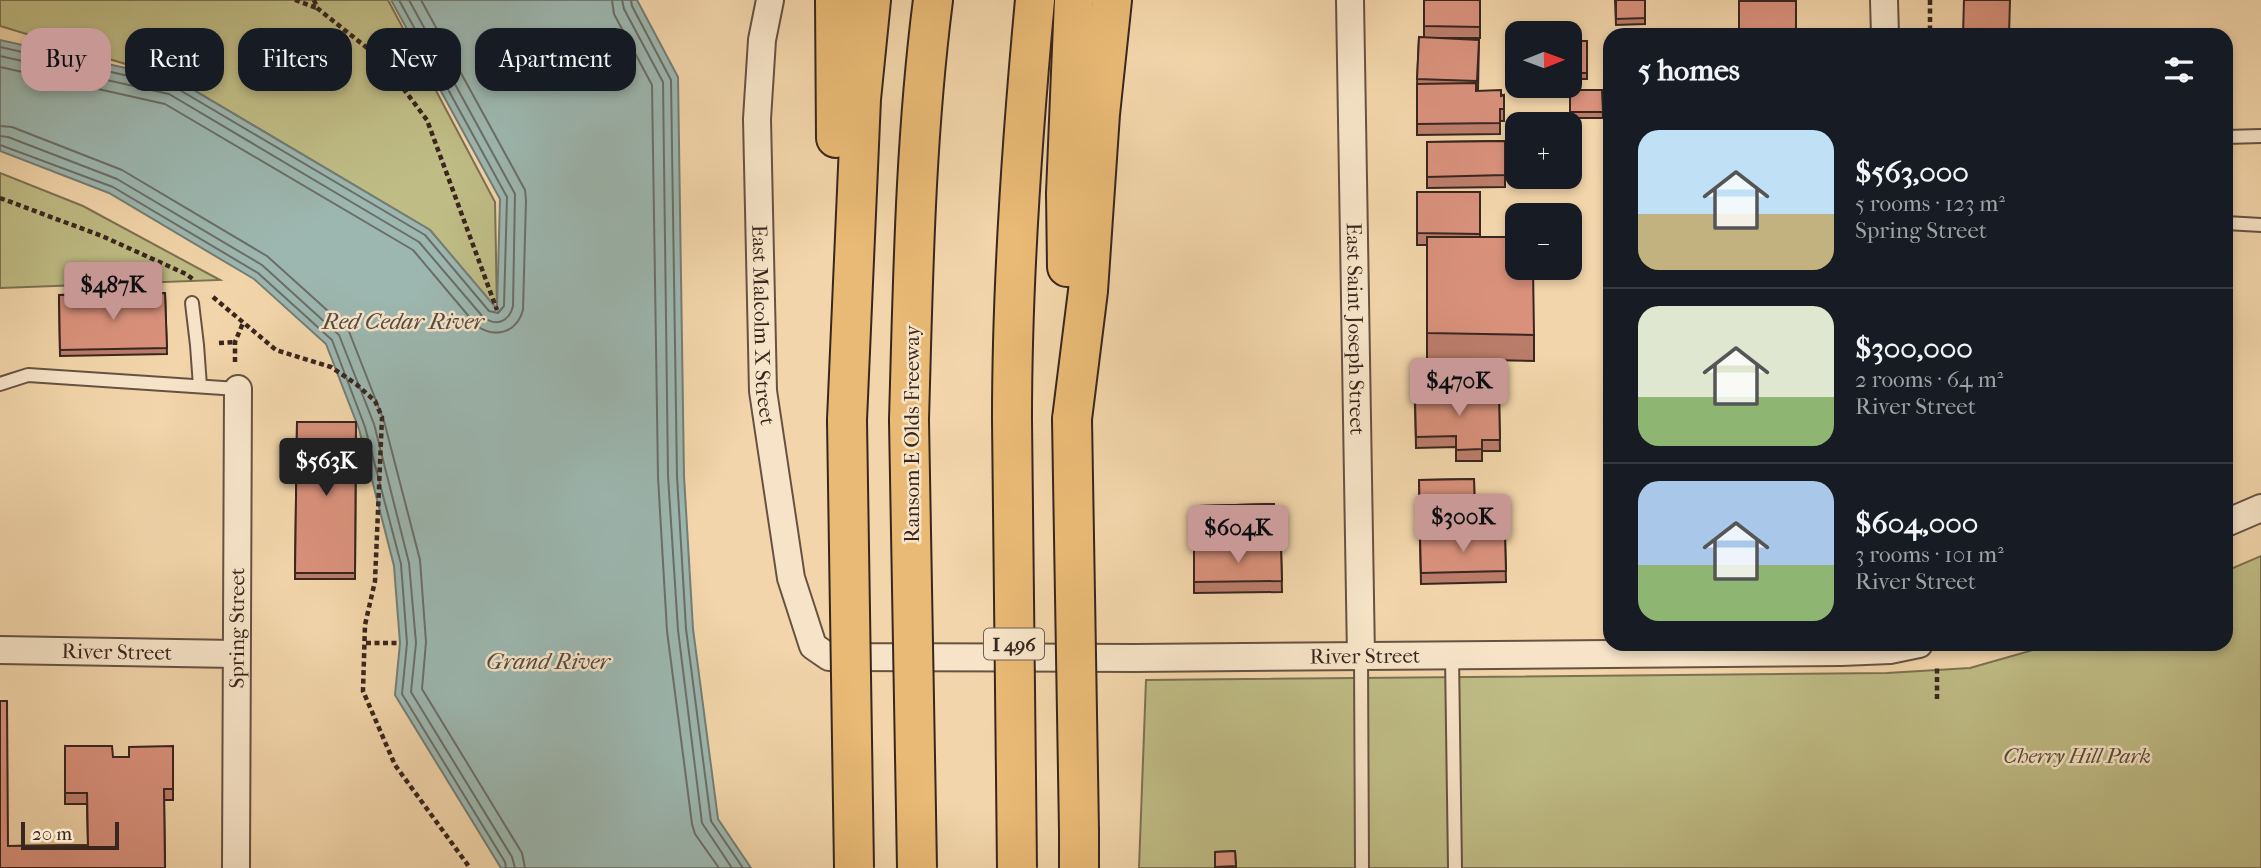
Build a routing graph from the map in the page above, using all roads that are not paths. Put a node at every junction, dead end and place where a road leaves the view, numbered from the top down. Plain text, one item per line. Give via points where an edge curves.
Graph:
1 (770, 0) edge
2 (835, 0) edge
3 (871, 0) edge
4 (933, 0) edge
5 (1035, 0) edge
6 (1074, 0) edge
7 (1112, 0) edge
8 (1350, 0) edge
9 (1884, 0) edge
10 (1885, 28) edge
11 (2261, 136) edge
12 (2233, 137) edge
13 (2233, 223) edge
14 (2261, 225) edge
15 (192, 303) dead end
16 (0, 384) edge
17 (200, 386) junction
18 (238, 389) joint
19 (1072, 419) junction
20 (847, 420) junction
21 (2261, 508) edge
22 (2233, 520) edge
23 (813, 646) joint
24 (0, 650) edge
25 (1695, 651) edge
26 (235, 654) junction
27 (1452, 656) junction
28 (1361, 657) junction
29 (236, 868) edge
30 (854, 868) edge
31 (917, 868) edge
32 (1017, 868) edge
33 (1079, 868) edge
34 (1362, 868) edge
35 (1455, 868) edge

1 - 23 street, East Malcolm X Street via 762,40 757,119 763,391 791,578
2 - 20 highway via 836,164
3 - 20 highway
4 - 31 highway, Ransom E Olds Freeway, bridge via 919,142 909,420
5 - 32 highway, I 496, bridge via 1012,354
6 - 19 highway via 1066,193
7 - 19 highway via 1088,291
8 - 28 street, East Saint Joseph Street
9 - 10 street
11 - 12 lane
13 - 14 lane
15 - 17 lane
16 - 17 lane via 28,375
17 - 18 lane
18 - 26 street, Spring Street
19 - 33 highway, bridge
20 - 30 highway, bridge
21 - 22 street
23 - 28 street, River Street via 830,657
24 - 26 street, River Street
25 - 27 street, River Street
26 - 29 street, Spring Street
27 - 28 street, River Street
27 - 35 lane
28 - 34 lane

